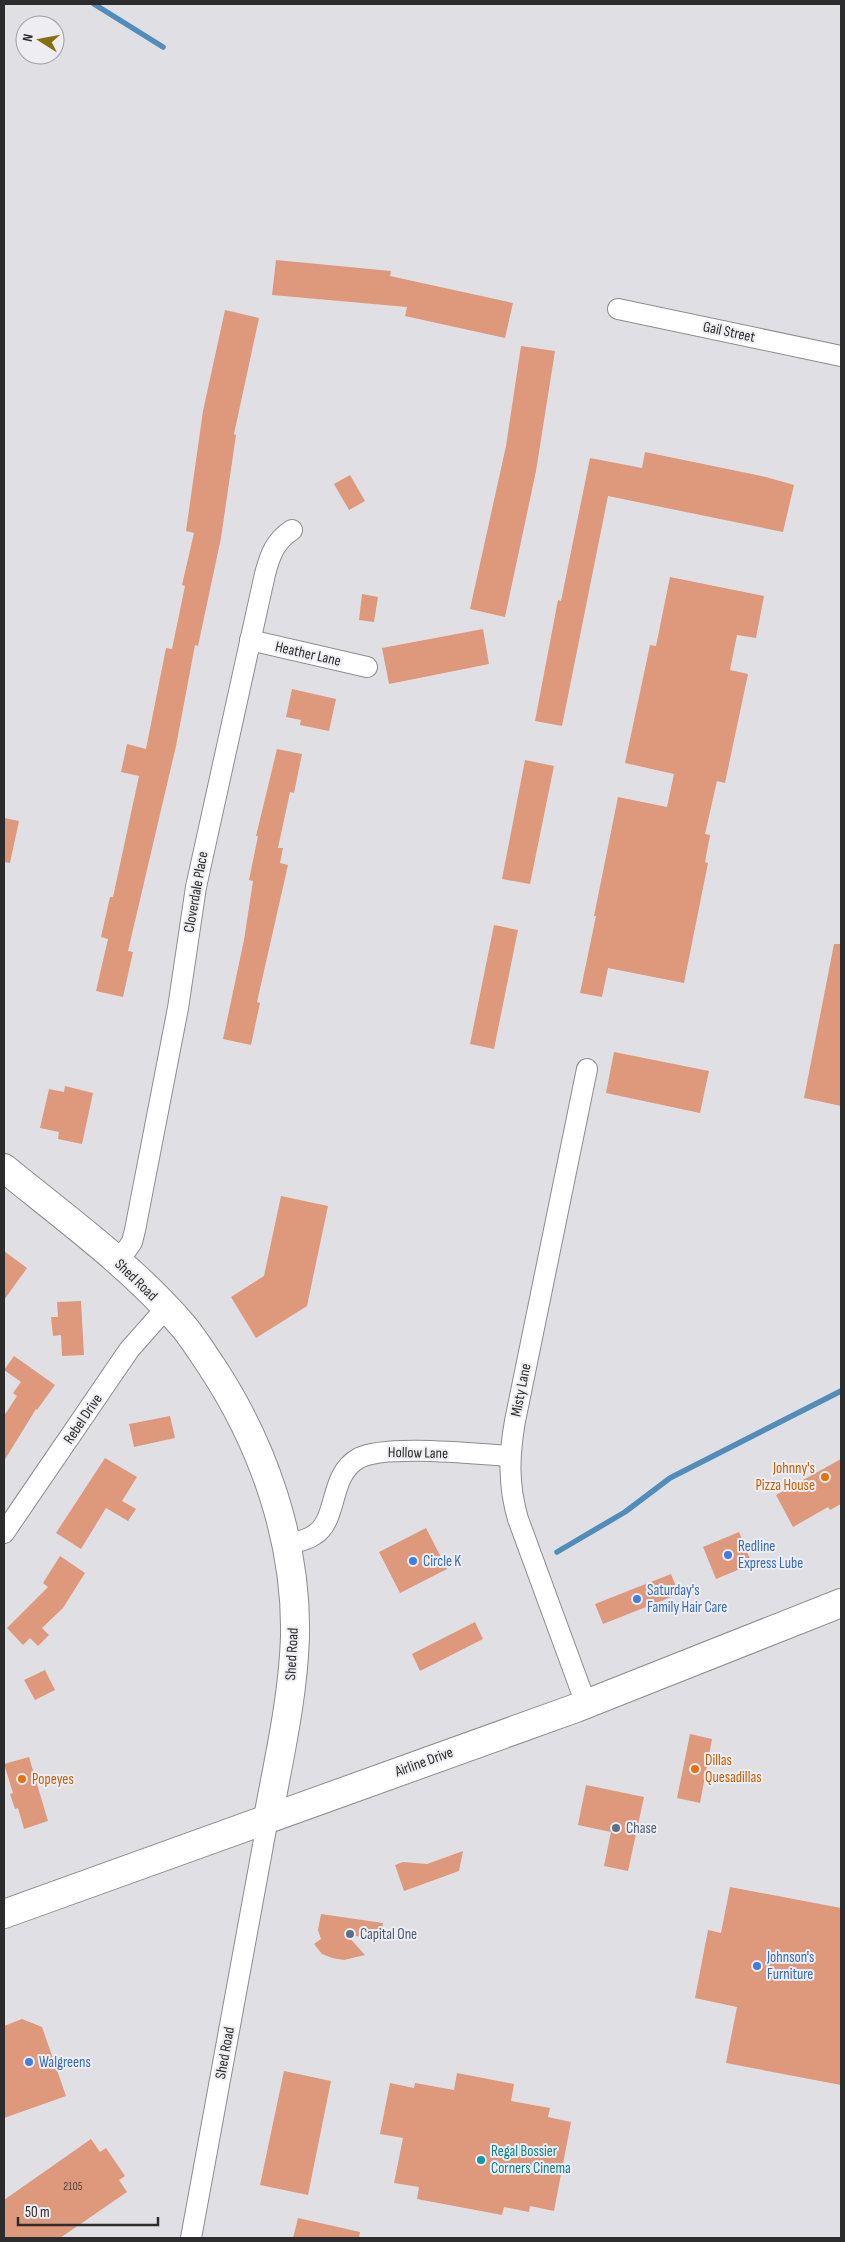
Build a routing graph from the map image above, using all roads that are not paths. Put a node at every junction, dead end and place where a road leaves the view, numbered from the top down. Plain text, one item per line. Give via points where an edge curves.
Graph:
1 (618, 309) dead end
2 (841, 356) edge
3 (292, 530) dead end
4 (250, 640) junction
5 (367, 667) dead end
6 (587, 1069) dead end
7 (4, 1168) edge
8 (118, 1262) junction
9 (166, 1308) junction
10 (510, 1456) junction
11 (4, 1533) edge
12 (286, 1545) junction
13 (841, 1603) edge
14 (586, 1704) junction
15 (268, 1818) junction
16 (4, 1914) edge
17 (191, 2238) edge

1 - 2 street, Gail Street
3 - 4 street, Cloverdale Place via 279,541 270,556
4 - 5 street, Heather Lane
4 - 8 street, Cloverdale Place via 193,904 178,1008 136,1230
6 - 10 street, Misty Lane
7 - 8 main road, Shed Road
8 - 9 main road, Shed Road
9 - 11 street, Rebel Drive via 130,1350
9 - 12 main road, Shed Road via 204,1355 254,1439
10 - 12 street, Hollow Lane via 385,1451 358,1458 341,1476 325,1523 316,1534
10 - 14 street, Misty Lane via 511,1496 518,1519
12 - 15 main road, Shed Road via 293,1581 295,1636 290,1699
13 - 14 main road, Airline Drive
14 - 15 main road, Airline Drive
15 - 16 main road, Airline Drive
15 - 17 street, Shed Road

